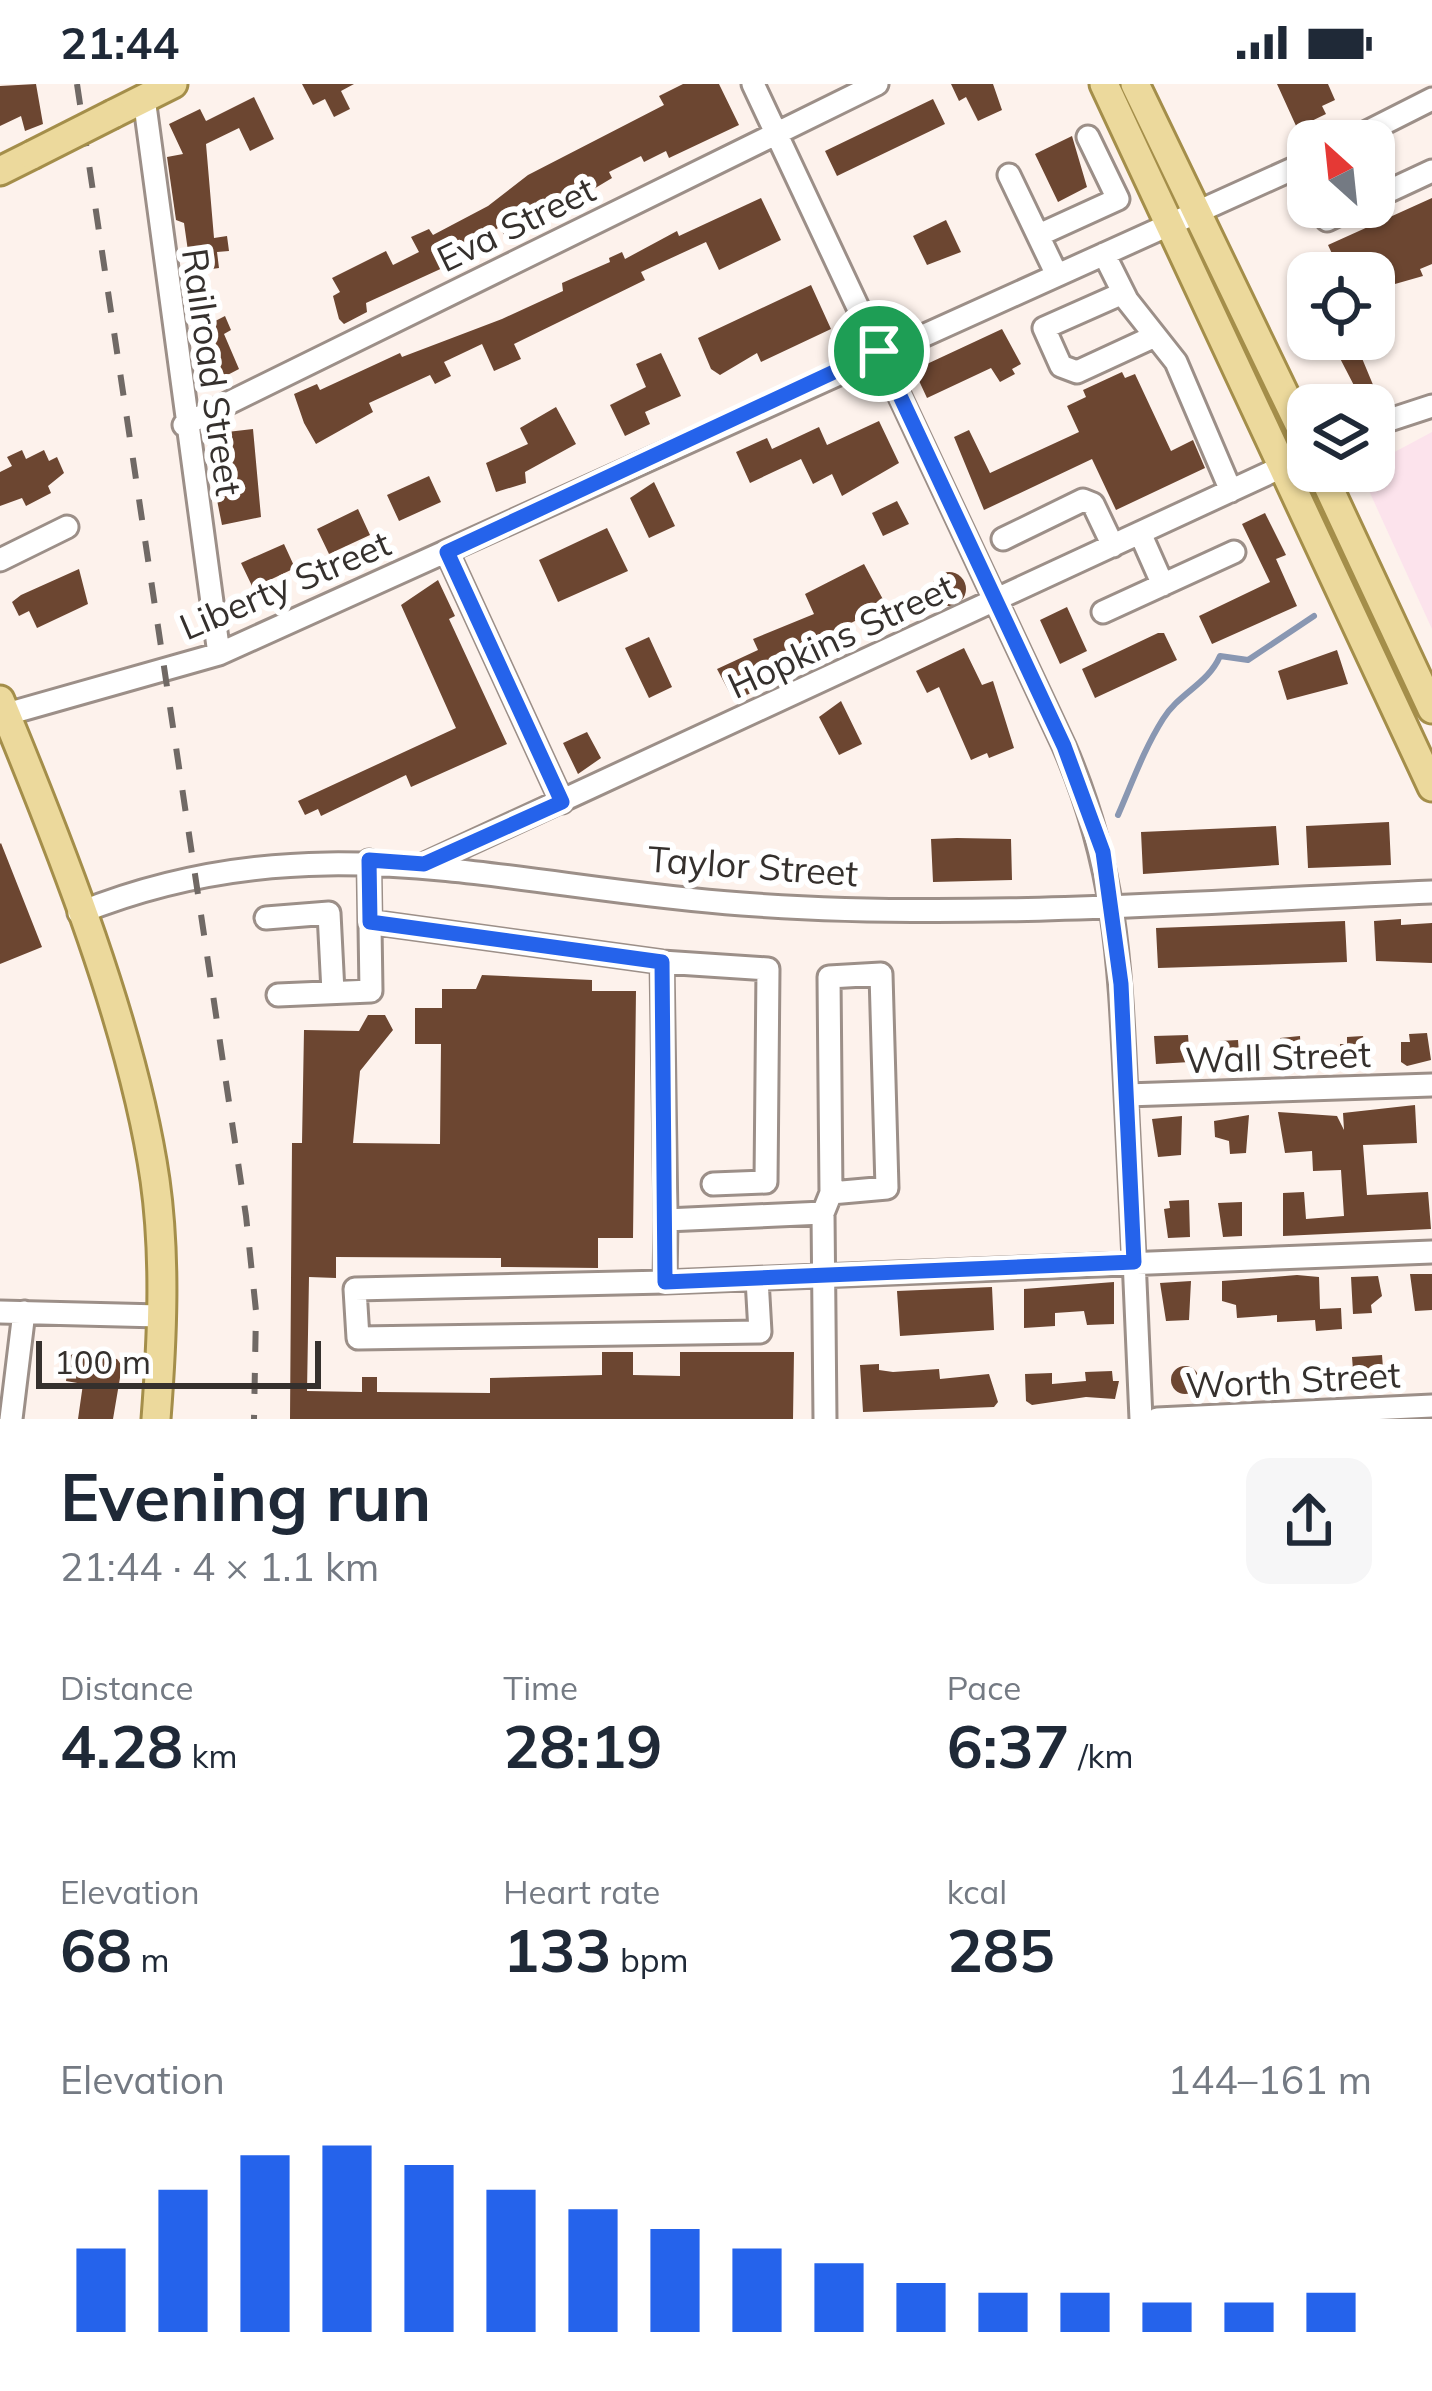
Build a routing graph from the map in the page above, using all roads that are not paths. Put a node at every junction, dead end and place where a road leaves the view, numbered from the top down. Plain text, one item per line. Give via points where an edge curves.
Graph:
1 (173, 84) edge
2 (753, 84) edge
3 (877, 84) edge
4 (1104, 84) edge
5 (1135, 84) edge
6 (144, 98) junction
7 (1432, 99) edge
8 (1390, 120) edge
9 (776, 133) junction
10 (1088, 137) dead end
11 (0, 171) edge
12 (1432, 171) edge
13 (1287, 172) edge
14 (1010, 176) dead end
15 (1395, 188) edge
16 (1198, 213) junction
17 (1170, 225) junction
18 (1039, 235) junction
19 (1104, 254) junction
20 (1057, 274) junction
21 (1123, 293) junction
22 (1155, 336) junction
23 (879, 351) junction
24 (1287, 399) edge
25 (1432, 406) edge
26 (1395, 418) edge
27 (184, 424) junction
28 (1284, 466) junction
29 (1231, 491) junction
30 (1331, 492) edge
31 (67, 527) dead end
32 (1140, 533) junction
33 (1003, 539) dead end
34 (1113, 546) junction
35 (447, 552) junction
36 (1234, 552) dead end
37 (0, 560) edge
38 (1162, 585) junction
39 (995, 601) junction
40 (1103, 612) dead end
41 (219, 654) junction
42 (1432, 709) edge
43 (2, 710) edge
44 (1432, 788) edge
45 (562, 802) junction
46 (369, 860) junction
47 (424, 864) junction
48 (1432, 892) edge
49 (1113, 903) junction
50 (79, 913) junction
51 (266, 917) dead end
52 (370, 922) junction
53 (662, 962) junction
54 (333, 992) junction
55 (278, 995) dead end
56 (1432, 1085) edge
57 (1126, 1095) junction
58 (713, 1184) dead end
59 (827, 1203) junction
60 (666, 1220) junction
61 (1432, 1252) edge
62 (1134, 1262) junction
63 (825, 1276) junction
64 (757, 1279) junction
65 (665, 1282) junction
66 (0, 1312) edge
67 (24, 1312) junction
68 (160, 1316) junction
69 (1432, 1406) edge
70 (11, 1419) edge
71 (156, 1419) edge
72 (826, 1419) edge
73 (1141, 1419) edge
74 (1157, 1419) edge

1 - 6 main road
2 - 9 street
3 - 9 street, Eva Street
4 - 17 main road
5 - 16 main road
6 - 11 main road, bridge
6 - 27 street, Railroad Street
7 - 8 street
9 - 23 street
9 - 27 street, Eva Street
10 - 18 street via 1118,199
12 - 15 street
13 - 16 street, Liberty Street
14 - 18 street
16 - 17 street, Liberty Street
16 - 24 main road
17 - 19 street, Liberty Street
17 - 28 main road
18 - 20 street
19 - 20 street, Liberty Street
19 - 21 street
20 - 23 street, Liberty Street
21 - 22 street
21 - 22 street via 1044,328 1061,366 1077,372
22 - 29 street via 1176,362
23 - 35 street, Liberty Street
23 - 39 street
25 - 26 street
27 - 41 street, Railroad Street
28 - 29 street, Hopkins Street
28 - 44 main road
29 - 32 street, Hopkins Street
30 - 42 main road
31 - 37 street
32 - 34 street, Hopkins Street
32 - 38 street
33 - 34 street via 1083,500 1093,503
34 - 39 street, Hopkins Street
35 - 41 street, Liberty Street
35 - 45 street
36 - 38 street
38 - 40 street
39 - 45 street, Hopkins Street
39 - 49 street via 1080,785
41 - 43 street, Liberty Street
43 - 50 main road
45 - 47 street, Hopkins Street
46 - 47 street, Taylor Street
46 - 50 street, Taylor Street via 240,866
46 - 52 street
47 - 49 street, Taylor Street via 742,904
48 - 49 street, Taylor Street
49 - 57 street
50 - 68 main road via 123,1040 149,1149
51 - 54 street via 329,913
52 - 53 street
52 - 54 street via 371,991
53 - 58 street via 768,969 766,1182
53 - 60 street
54 - 55 street
56 - 57 street, Wall Street
57 - 62 street
59 - 59 street via 830,976 881,974 887,1188
59 - 60 street
59 - 63 street
60 - 65 street
61 - 62 street
62 - 63 street
62 - 73 street
63 - 64 street
63 - 72 street
64 - 65 street
64 - 65 street via 760,1332 358,1339 355,1289
66 - 67 street
67 - 68 street
67 - 70 street
68 - 71 main road
69 - 74 street, Worth Street

